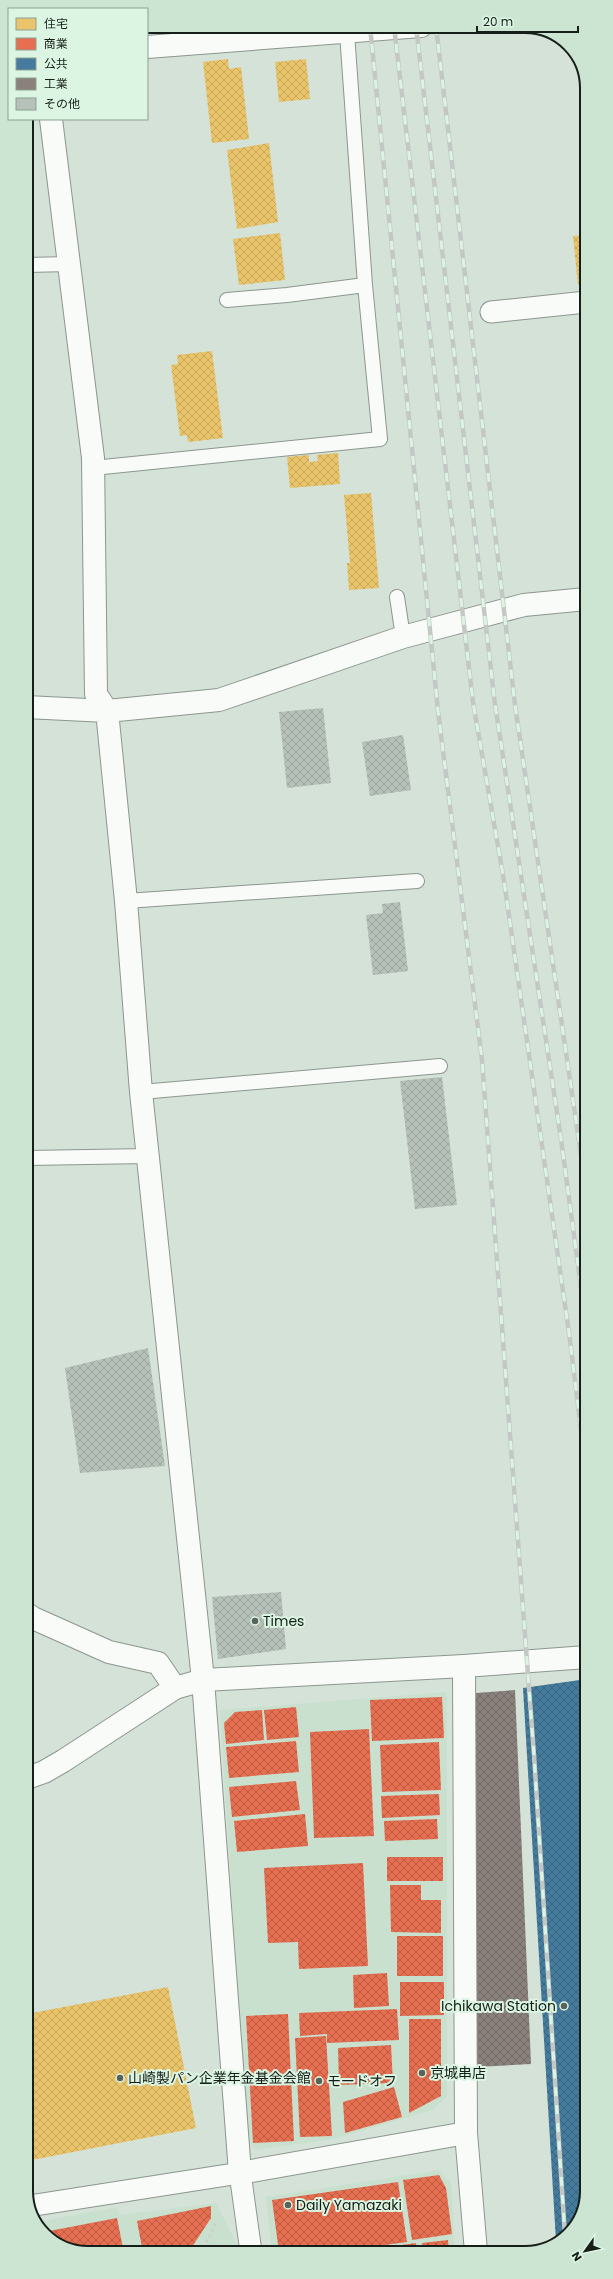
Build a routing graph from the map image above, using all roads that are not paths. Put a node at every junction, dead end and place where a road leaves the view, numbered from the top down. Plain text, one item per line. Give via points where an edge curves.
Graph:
1 (347, 33) joint
2 (148, 47) edge
3 (51, 120) edge
4 (70, 264) junction
5 (33, 265) edge
6 (365, 285) junction
7 (227, 300) dead end
8 (580, 303) edge
9 (491, 312) dead end
10 (93, 468) junction
11 (397, 597) dead end
12 (580, 600) edge
13 (403, 637) junction
14 (33, 707) edge
15 (107, 711) junction
16 (417, 881) dead end
17 (126, 902) junction
18 (440, 1066) dead end
19 (141, 1092) junction
20 (148, 1156) junction
21 (33, 1158) edge
22 (33, 1618) edge
23 (580, 1658) edge
24 (464, 1666) junction
25 (203, 1680) junction
26 (175, 1688) junction
27 (33, 1776) edge
28 (466, 2133) junction
29 (240, 2173) junction
30 (35, 2205) edge
31 (250, 2246) edge
32 (475, 2246) edge

1 - 2 street
1 - 6 lane
3 - 4 street
4 - 5 lane
4 - 10 street
6 - 7 lane
6 - 10 lane via 380,439
8 - 9 street
10 - 15 street via 96,694
11 - 13 lane
12 - 13 street via 524,605
13 - 15 street via 219,700
14 - 15 street
15 - 17 street
16 - 17 lane
17 - 19 street
18 - 19 lane
19 - 20 street
20 - 21 lane
20 - 25 street
22 - 26 street via 109,1652 158,1663
23 - 24 street
24 - 25 street
24 - 28 street
25 - 26 street
25 - 29 street
26 - 27 street via 63,1761
28 - 29 street
28 - 32 street
29 - 30 street
29 - 31 street

